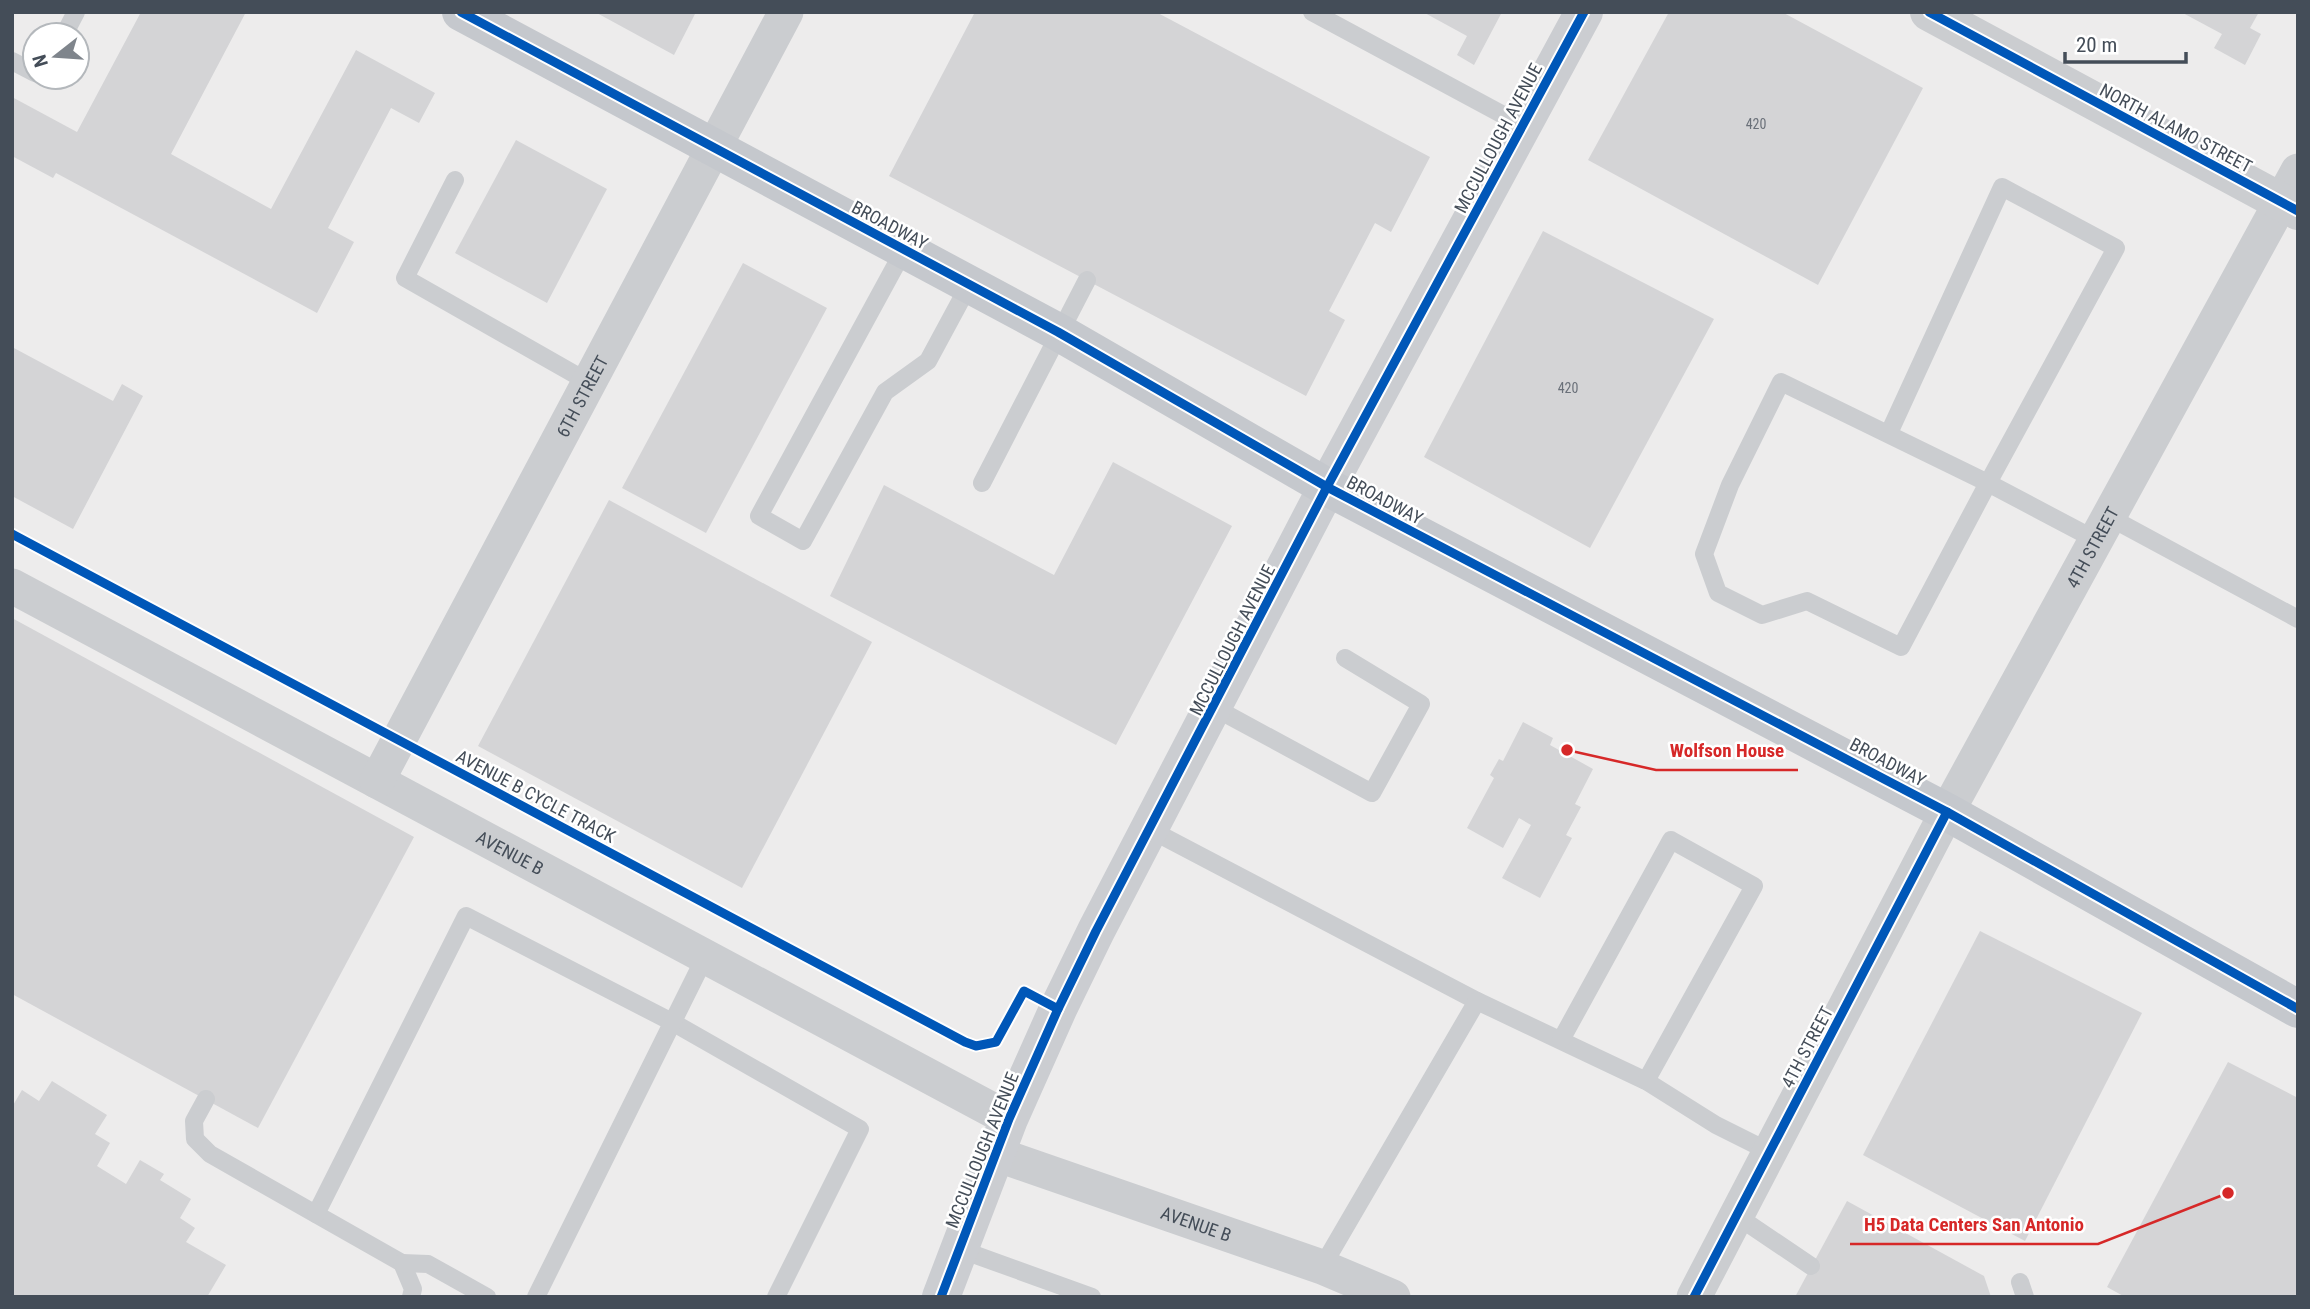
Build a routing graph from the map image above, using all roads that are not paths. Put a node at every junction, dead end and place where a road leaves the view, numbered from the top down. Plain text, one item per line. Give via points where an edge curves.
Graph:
1 (461, 12) edge
2 (786, 12) edge
3 (1312, 12) edge
4 (1584, 12) edge
5 (1929, 12) edge
6 (1522, 125) junction
7 (713, 149) junction
8 (455, 180) dead end
9 (2292, 195) edge
10 (904, 250) junction
11 (1087, 280) dead end
12 (969, 285) junction
13 (1058, 332) junction
14 (590, 383) junction
15 (1889, 433) junction
16 (1987, 482) junction
17 (982, 483) dead end
18 (1327, 487) junction
19 (2102, 529) junction
20 (12, 586) edge
21 (2298, 619) edge
22 (1345, 658) dead end
23 (1215, 708) junction
24 (377, 780) junction
25 (1947, 811) junction
26 (1151, 830) junction
27 (705, 957) junction
28 (1477, 1001) junction
29 (2298, 1010) edge
30 (672, 1022) junction
31 (1561, 1040) junction
32 (1646, 1081) junction
33 (206, 1100) dead end
34 (1003, 1136) junction
35 (1770, 1152) junction
36 (316, 1214) junction
37 (1737, 1216) junction
38 (960, 1249) junction
39 (402, 1263) junction
40 (1811, 1266) dead end
41 (1322, 1267) junction
42 (411, 1297) edge
43 (487, 1297) edge
44 (537, 1297) edge
45 (776, 1297) edge
46 (941, 1297) edge
47 (1092, 1297) edge
48 (1393, 1297) edge
49 (1694, 1297) edge

1 - 7 main road, BROADWAY
2 - 7 street, 6TH STREET
3 - 6 lane
4 - 6 main road, MCCULLOUGH AVENUE
5 - 9 street, NORTH ALAMO STREET
6 - 18 main road, MCCULLOUGH AVENUE
7 - 10 main road, BROADWAY
7 - 14 street, 6TH STREET
8 - 14 lane via 405,278
9 - 19 street, 4TH STREET
10 - 12 main road, BROADWAY
10 - 12 lane via 759,516 803,541 886,392 928,360
11 - 13 lane
12 - 13 main road, BROADWAY
13 - 17 lane
13 - 18 main road, BROADWAY
14 - 24 street, 6TH STREET
15 - 16 lane
15 - 16 lane via 2002,187 2116,248
15 - 16 lane via 1781,382 1730,485 1704,554 1718,593 1762,615 1807,601 1901,647
16 - 19 lane
18 - 23 main road, MCCULLOUGH AVENUE
18 - 25 main road, BROADWAY
19 - 21 lane
19 - 25 street, 4TH STREET
20 - 24 street, AVENUE B
22 - 23 lane via 1421,704 1373,793
23 - 26 main road, MCCULLOUGH AVENUE
24 - 27 street, AVENUE B
25 - 29 main road, BROADWAY
25 - 35 street, 4TH STREET
26 - 28 lane
26 - 34 main road, MCCULLOUGH AVENUE via 1058,1009
27 - 30 lane
27 - 34 street, AVENUE B
28 - 31 lane
28 - 41 lane
30 - 36 lane via 466,916
30 - 44 lane
30 - 45 lane via 860,1129
31 - 32 lane
31 - 32 lane via 1671,840 1754,886
32 - 35 lane
33 - 36 lane via 194,1121 195,1139 210,1154
34 - 38 main road, MCCULLOUGH AVENUE
34 - 41 street, AVENUE B
35 - 37 street, 4TH STREET
36 - 39 lane
37 - 40 lane
37 - 49 street, 4TH STREET
38 - 46 main road, MCCULLOUGH AVENUE
38 - 47 lane
39 - 42 lane via 413,1289
39 - 43 lane via 428,1264
41 - 48 street, AVENUE B

